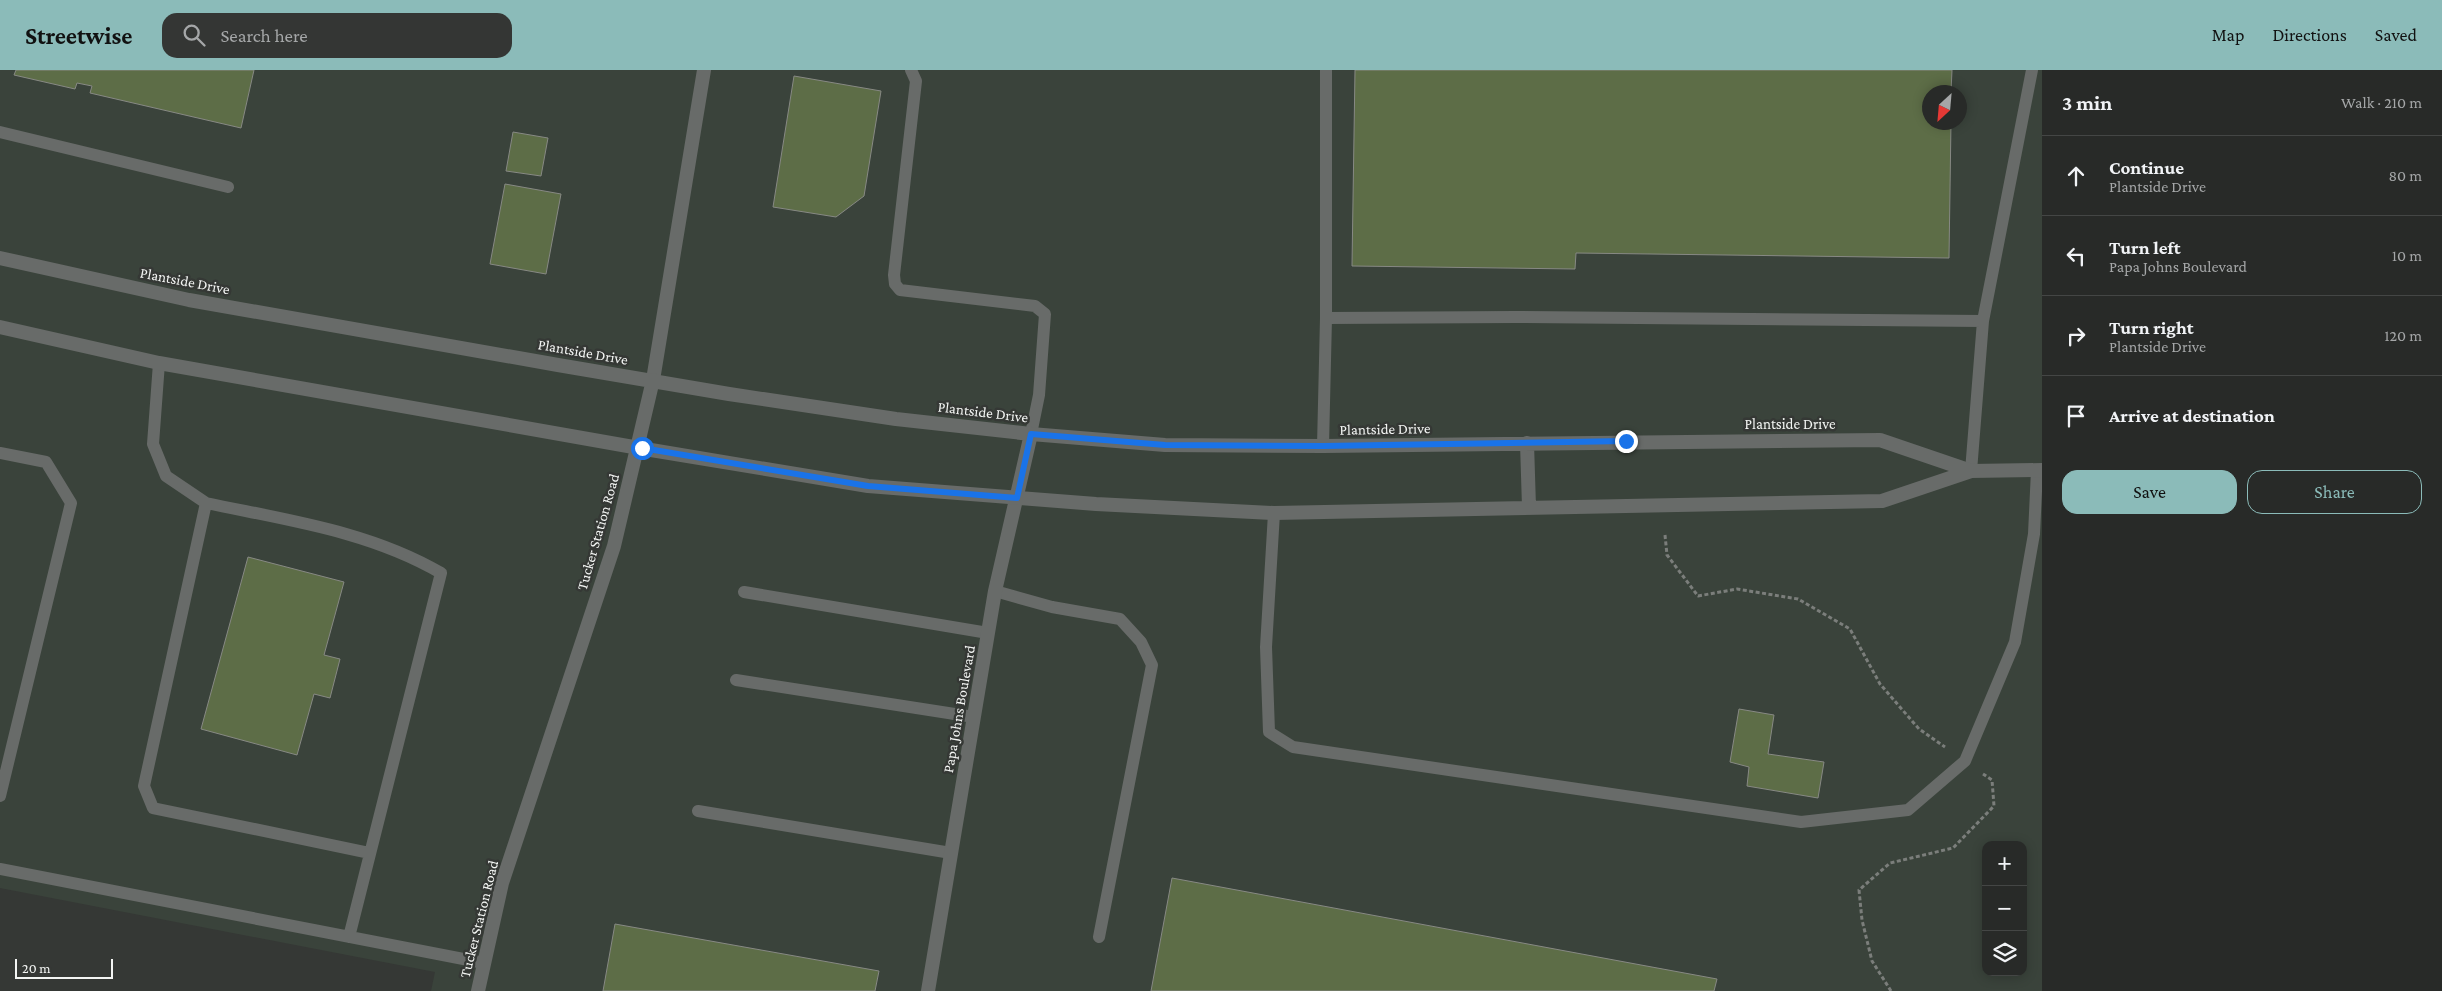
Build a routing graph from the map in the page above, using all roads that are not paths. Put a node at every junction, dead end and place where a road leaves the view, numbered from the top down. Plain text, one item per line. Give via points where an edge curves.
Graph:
1 (704, 70) edge
2 (910, 70) edge
3 (1326, 70) edge
4 (2032, 70) edge
5 (0, 132) edge
6 (228, 187) dead end
7 (0, 258) edge
8 (1326, 318) junction
9 (1983, 321) junction
10 (0, 327) edge
11 (159, 364) junction
12 (653, 380) junction
13 (1031, 434) junction
14 (1527, 443) junction
15 (1323, 446) junction
16 (638, 448) junction
17 (0, 453) edge
18 (2040, 470) edge
19 (1971, 471) junction
20 (1017, 498) junction
21 (206, 503) junction
22 (1529, 507) junction
23 (1274, 513) junction
24 (995, 591) junction
25 (744, 592) dead end
26 (988, 633) junction
27 (736, 680) dead end
28 (974, 717) junction
29 (0, 796) edge
30 (698, 811) dead end
31 (951, 852) junction
32 (370, 853) junction
33 (0, 869) edge
34 (349, 937) junction
35 (1099, 937) dead end
36 (484, 963) junction
37 (478, 991) edge
38 (928, 991) edge

1 - 12 street, Tucker Station Road
2 - 13 lane via 916,81 895,284 900,290 1035,306 1045,314 1039,394
3 - 8 lane
4 - 9 lane
5 - 6 lane
7 - 12 street, Plantside Drive via 189,300
8 - 9 lane
8 - 15 lane
9 - 19 lane
10 - 11 street, Plantside Drive
11 - 16 street, Plantside Drive
11 - 21 lane via 153,444 166,476
12 - 13 street, Plantside Drive via 887,417
12 - 16 street, Tucker Station Road
13 - 15 street, Plantside Drive via 1165,445
13 - 20 street, Papa Johns Boulevard
14 - 15 street, Plantside Drive
14 - 19 street, Plantside Drive via 1880,440
14 - 22 street
16 - 20 street, Plantside Drive via 868,486
16 - 36 street, Tucker Station Road via 614,546 502,883
17 - 29 lane via 46,462 71,504
18 - 19 street, Plantside Drive
18 - 23 lane via 2034,534 2015,642 1965,761 1908,810 1801,822 1293,748 1269,732 1266,647
19 - 22 street, Plantside Drive via 1882,501
20 - 23 street, Plantside Drive
20 - 24 street, Papa Johns Boulevard
21 - 32 lane via 144,786 153,808
21 - 32 lane via 359,536 423,562 441,573
22 - 23 street, Plantside Drive
24 - 26 street, Papa Johns Boulevard
24 - 35 lane via 1052,607 1120,619 1141,642 1152,665
25 - 26 lane
26 - 28 street, Papa Johns Boulevard
27 - 28 lane
28 - 31 street, Papa Johns Boulevard
30 - 31 lane
31 - 38 street, Papa Johns Boulevard
32 - 34 lane
33 - 34 lane
34 - 36 lane
36 - 37 street, Tucker Station Road

